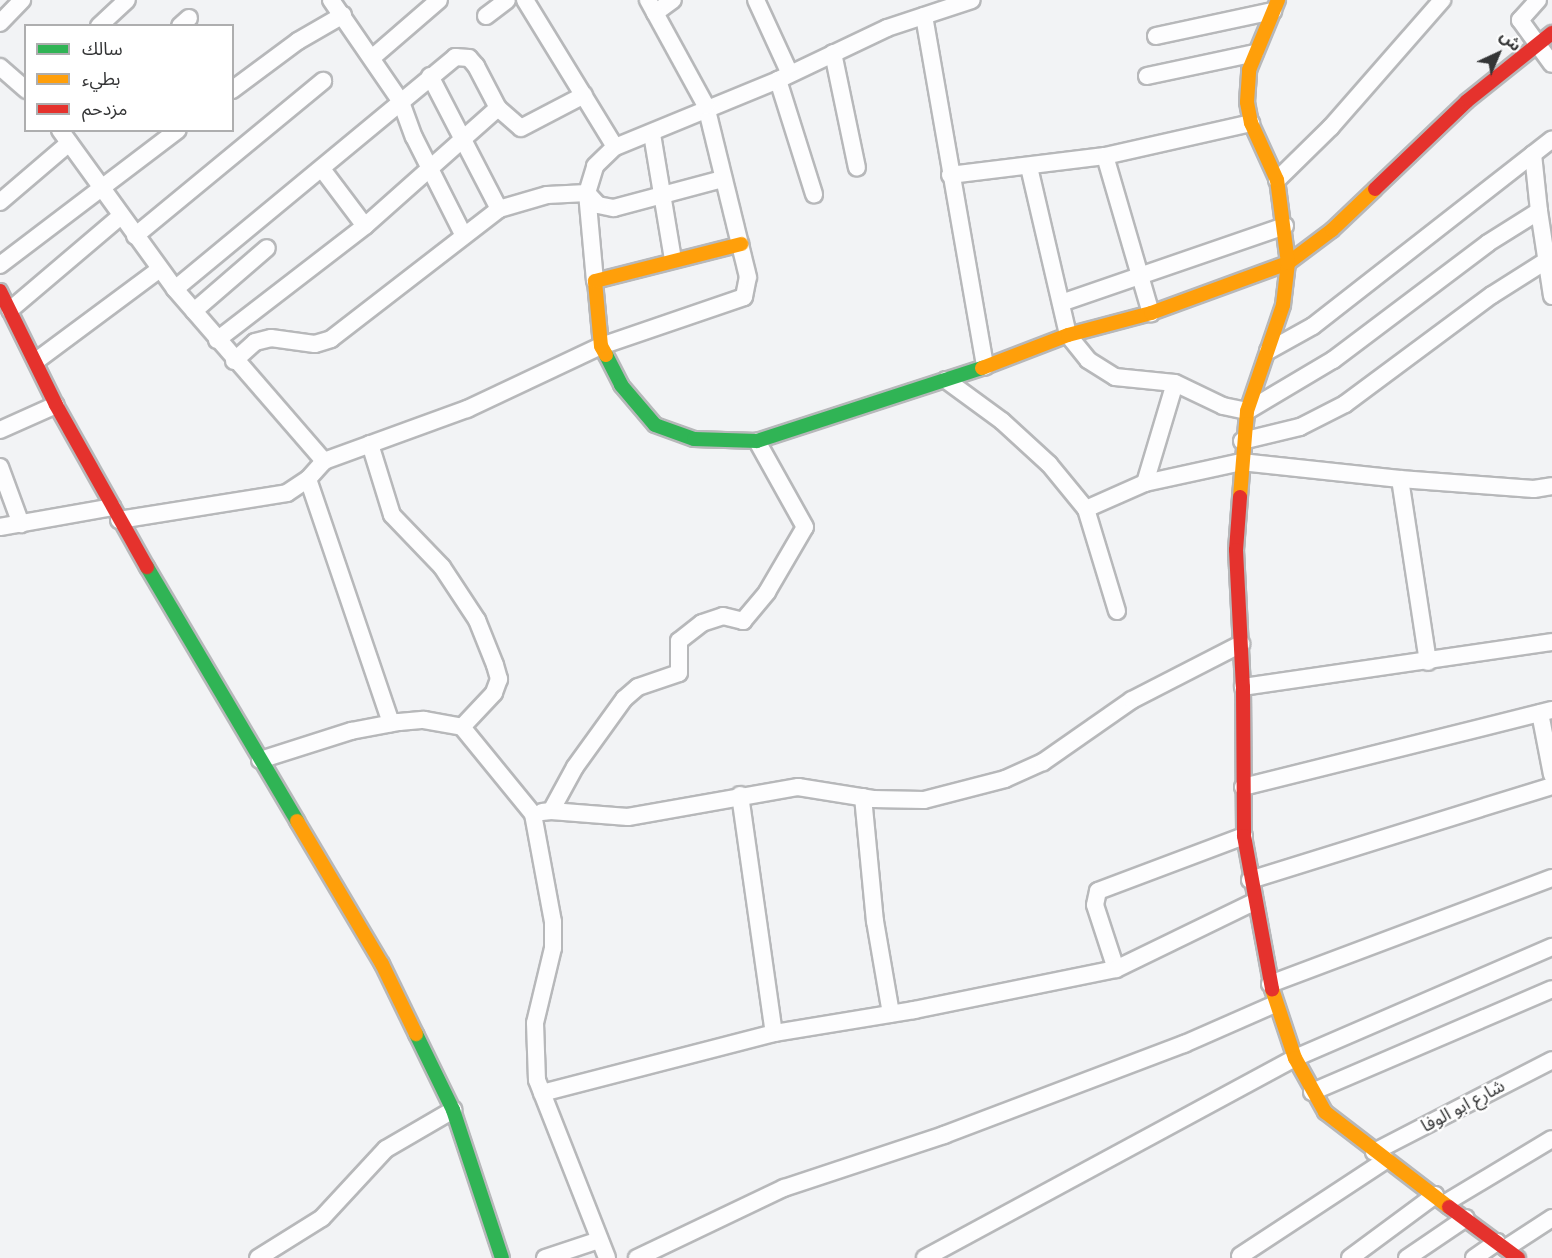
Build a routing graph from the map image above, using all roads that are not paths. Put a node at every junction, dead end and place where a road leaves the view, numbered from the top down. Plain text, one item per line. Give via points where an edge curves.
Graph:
1 (22, 0) edge
2 (127, 0) edge
3 (331, 0) edge
4 (507, 0) edge
5 (525, 0) edge
6 (674, 0) edge
7 (756, 0) edge
8 (972, 0) edge
9 (1442, 0) edge
10 (1538, 0) edge
11 (437, 1) edge
12 (951, 3) edge
13 (1276, 6) edge
14 (652, 7) edge
15 (343, 15) junction
16 (486, 16) dead end
17 (924, 16) junction
18 (0, 23) edge
19 (101, 24) edge
20 (1552, 33) edge
21 (1156, 36) dead end
22 (1536, 44) junction
23 (833, 53) junction
24 (1255, 53) junction
25 (373, 57) junction
26 (1552, 64) edge
27 (0, 67) edge
28 (1147, 75) dead end
29 (430, 76) junction
30 (784, 77) junction
31 (323, 81) dead end
32 (24, 88) edge
33 (234, 89) edge
34 (584, 95) junction
35 (401, 102) junction
36 (706, 106) junction
37 (498, 108) junction
38 (1251, 123) junction
39 (175, 132) edge
40 (652, 134) junction
41 (65, 137) edge
42 (461, 138) junction
43 (1552, 139) edge
44 (615, 147) junction
45 (1533, 154) junction
46 (1105, 156) junction
47 (428, 167) junction
48 (1029, 167) junction
49 (857, 168) dead end
50 (322, 169) junction
51 (950, 175) junction
52 (722, 179) junction
53 (1277, 180) junction
54 (100, 188) junction
55 (586, 193) junction
56 (814, 194) dead end
57 (663, 197) junction
58 (0, 202) edge
59 (499, 208) junction
60 (1539, 212) junction
61 (121, 216) junction
62 (365, 226) junction
63 (1285, 226) junction
64 (463, 234) junction
65 (135, 236) junction
66 (741, 244) junction
67 (267, 248) dead end
68 (1549, 258) edge
69 (673, 259) junction
70 (1288, 263) junction
71 (0, 265) edge
72 (160, 269) junction
73 (1141, 277) junction
74 (595, 281) junction
75 (175, 289) junction
76 (0, 291) edge
77 (1552, 296) edge
78 (1061, 303) junction
79 (10, 310) junction
80 (194, 311) junction
81 (1151, 314) junction
82 (1068, 335) junction
83 (217, 340) junction
84 (601, 346) junction
85 (1268, 351) junction
86 (36, 361) junction
87 (234, 361) junction
88 (985, 367) junction
89 (946, 380) junction
90 (1174, 383) junction
91 (56, 405) junction
92 (1247, 411) junction
93 (0, 430) edge
94 (757, 441) junction
95 (1242, 441) junction
96 (370, 444) junction
97 (324, 461) junction
98 (1241, 462) junction
99 (0, 467) edge
100 (308, 479) junction
101 (1400, 479) junction
102 (1145, 483) junction
103 (1552, 486) edge
104 (1086, 509) junction
105 (116, 514) junction
106 (21, 524) junction
107 (0, 527) edge
108 (1117, 611) dead end
109 (1552, 642) edge
110 (1241, 644) junction
111 (1428, 662) junction
112 (1243, 687) junction
113 (1546, 711) edge
114 (391, 723) junction
115 (462, 727) junction
116 (260, 760) junction
117 (1552, 775) edge
118 (1552, 786) edge
119 (1243, 787) junction
120 (740, 795) junction
121 (862, 796) junction
122 (551, 812) junction
123 (532, 814) junction
124 (1244, 836) junction
125 (1552, 878) edge
126 (1250, 880) junction
127 (1254, 902) junction
128 (1552, 947) edge
129 (1116, 969) junction
130 (1269, 984) junction
131 (1552, 989) edge
132 (1275, 1004) junction
133 (891, 1014) junction
134 (774, 1033) junction
135 (1295, 1058) junction
136 (1552, 1060) edge
137 (1312, 1092) junction
138 (542, 1093) junction
139 (453, 1110) junction
140 (1552, 1139) edge
141 (1380, 1156) junction
142 (1441, 1199) junction
143 (1466, 1218) junction
144 (1552, 1218) edge
145 (599, 1240) junction
146 (1507, 1250) edge
147 (1240, 1256) dead end
148 (258, 1258) edge
149 (502, 1258) edge
150 (545, 1258) edge
151 (607, 1258) edge
152 (637, 1258) edge
153 (925, 1258) edge
154 (1350, 1258) edge
155 (1407, 1258) edge
156 (1474, 1258) edge

1 - 18 street
2 - 19 street
3 - 15 street
4 - 16 street
5 - 34 street
6 - 14 street
7 - 30 street
8 - 12 street
9 - 53 street via 1331,126
10 - 22 street via 1520,20
11 - 25 street
12 - 17 street
13 - 21 street
13 - 24 street
14 - 36 street
15 - 25 street
15 - 33 street via 298,41
17 - 23 street
17 - 51 street
20 - 22 street
22 - 26 street
22 - 70 street via 1467,101 1332,230
23 - 30 street
23 - 49 street
24 - 28 street
24 - 38 street via 1249,70 1247,102
25 - 35 street
27 - 32 street
29 - 35 street
29 - 37 street via 455,57 469,58
29 - 42 street
30 - 36 street
30 - 56 street
31 - 65 street
34 - 37 street via 521,128
34 - 44 street
35 - 47 street
35 - 50 street
36 - 40 street
36 - 52 street
37 - 42 street
38 - 46 street
38 - 53 street
39 - 54 street
40 - 44 street
40 - 57 street
41 - 54 street
41 - 58 street
42 - 47 street
42 - 59 street
43 - 45 street
44 - 55 street via 595,166
45 - 60 street
45 - 85 street via 1313,326
46 - 48 street
46 - 73 street
47 - 62 street
47 - 64 street
48 - 51 street
48 - 78 street
50 - 62 street
50 - 75 street
51 - 88 street
52 - 57 street
52 - 66 street
53 - 63 street
54 - 61 street
54 - 71 street
55 - 57 street via 598,205 614,208
55 - 59 street via 546,195
55 - 74 street
57 - 69 street
59 - 64 street
60 - 68 street
60 - 92 street via 1488,243 1334,360
61 - 65 street
61 - 79 street
62 - 83 street
63 - 70 street
63 - 73 street
64 - 87 street via 331,339 315,344 271,338 255,342
65 - 72 street
66 - 69 street
66 - 84 street via 748,277 744,297
67 - 80 street
68 - 77 street
68 - 95 street via 1424,343 1345,404 1300,427
69 - 74 street
70 - 81 street
70 - 85 street via 1283,305
72 - 75 street
72 - 86 street
73 - 78 street
73 - 81 street
74 - 84 street
75 - 80 street
76 - 79 street
78 - 82 street
79 - 86 street
80 - 83 street
81 - 82 street
82 - 88 street
82 - 90 street via 1100,371 1115,377
83 - 87 street
84 - 94 street via 621,385 655,425 694,439
84 - 96 street via 466,409
85 - 92 street
86 - 91 street
87 - 97 street
88 - 89 street
89 - 94 street
89 - 104 street via 1010,428 1049,465
90 - 92 street via 1207,401
90 - 102 street
91 - 93 street
91 - 105 street
92 - 95 street
94 - 122 street via 805,527 767,592 743,621 723,616 702,623 679,641 679,673 638,687 624,699 575,767
95 - 98 street
96 - 97 street
96 - 115 street via 392,514 442,567 477,620 495,666 499,679 494,693
97 - 100 street
98 - 101 street
98 - 102 street
98 - 110 street via 1236,550
99 - 106 street
100 - 105 street via 287,493
100 - 114 street
101 - 103 street via 1534,489
101 - 111 street
102 - 104 street
104 - 108 street
105 - 106 street
105 - 116 street
106 - 107 street
109 - 111 street
110 - 112 street
110 - 121 street via 1132,700 1043,762 1005,779 924,800
111 - 112 street
112 - 119 street
113 - 117 street
113 - 119 street
114 - 115 street via 424,720
114 - 116 street via 351,731
115 - 123 street
116 - 139 street via 382,964
118 - 126 street
119 - 124 street
120 - 121 street via 798,787
120 - 122 street via 628,817
120 - 134 street
121 - 133 street via 875,921
122 - 123 street
123 - 138 street via 553,922 553,948 535,1023 537,1080
124 - 126 street
124 - 129 street via 1098,891 1095,905
125 - 130 street
126 - 127 street
127 - 129 street
127 - 130 street
128 - 135 street
129 - 133 street
130 - 132 street
131 - 137 street
132 - 135 street
132 - 152 street via 1184,1044 944,1135 784,1188
133 - 134 street
134 - 138 street
135 - 137 street
135 - 153 street
136 - 141 street, شارع ابو الوفا
137 - 141 street via 1339,1126
138 - 145 street
139 - 148 street via 386,1149 322,1218
139 - 149 street
140 - 142 street
141 - 142 street
141 - 147 street, شارع ابو الوفا
142 - 143 street
142 - 154 street
143 - 146 street
143 - 155 street
144 - 146 street
145 - 150 street
145 - 151 street
146 - 156 street

